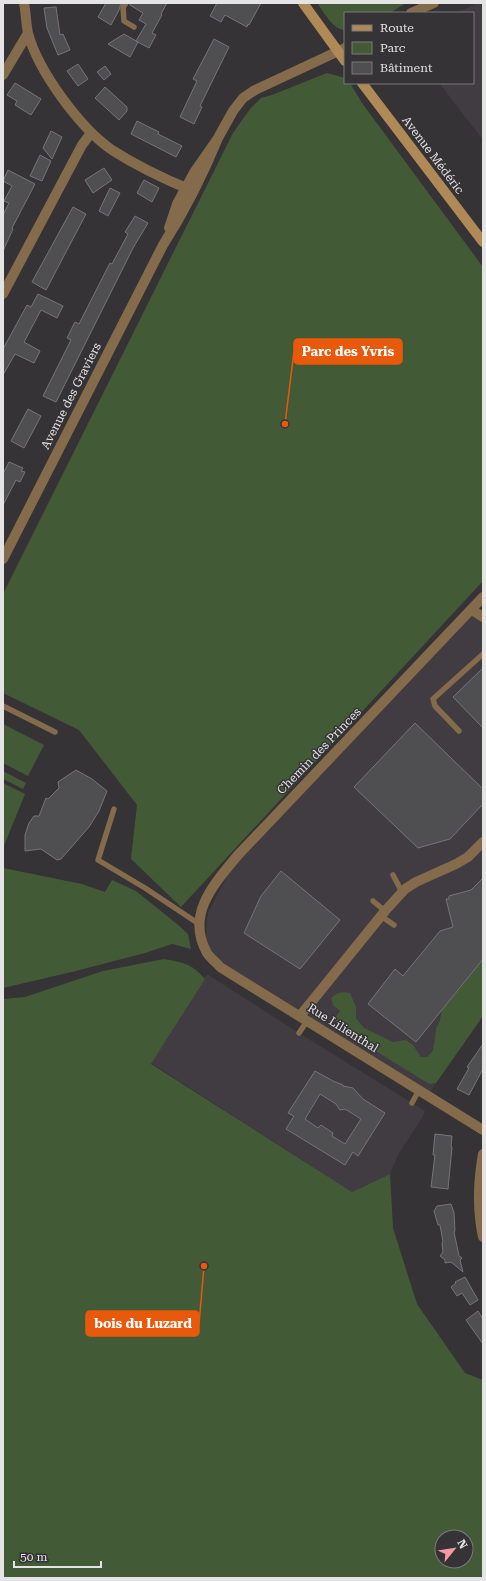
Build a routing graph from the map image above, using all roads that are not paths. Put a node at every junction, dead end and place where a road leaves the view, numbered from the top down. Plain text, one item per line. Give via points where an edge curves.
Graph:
1 (24, 3) edge
2 (126, 3) edge
3 (303, 3) edge
4 (434, 3) edge
5 (413, 12) edge
6 (134, 27) dead end
7 (28, 33) junction
8 (342, 50) edge
9 (3, 75) edge
10 (363, 84) edge
11 (91, 133) junction
12 (190, 189) junction
13 (483, 242) edge
14 (3, 294) edge
15 (3, 559) edge
16 (483, 597) edge
17 (472, 610) junction
18 (483, 617) edge
19 (483, 654) edge
20 (3, 706) edge
21 (459, 731) dead end
22 (55, 732) dead end
23 (114, 809) dead end
24 (483, 842) edge
25 (393, 875) dead end
26 (402, 892) junction
27 (373, 901) dead end
28 (383, 914) junction
29 (199, 924) junction
30 (394, 925) dead end
31 (200, 937) joint
32 (303, 1018) junction
33 (299, 1033) dead end
34 (419, 1090) junction
35 (412, 1103) dead end
36 (483, 1130) edge
37 (483, 1154) edge
38 (483, 1237) edge

1 - 7 street
2 - 6 lane via 123,7 124,21
3 - 8 main road
4 - 5 street
7 - 9 street
7 - 11 street via 36,55 54,86
8 - 12 street, Avenue des Graviers via 243,98 233,111
10 - 13 main road, Avenue Médéric
11 - 12 street via 111,150 146,170
11 - 14 street via 82,145
12 - 15 street, Avenue des Graviers via 185,210 163,245
16 - 17 street, Chemin des Princes
17 - 18 street
17 - 29 street, Chemin des Princes via 238,854 204,902
19 - 21 lane via 433,699 435,706
20 - 22 lane
23 - 29 lane via 98,860
24 - 26 street via 468,857 416,882
25 - 26 lane
26 - 28 street
27 - 28 lane
28 - 30 lane
28 - 32 street
29 - 31 street, Chemin des Princes
31 - 32 street, Rue Lilienthal via 208,954 220,967
32 - 33 lane
32 - 34 street, Rue Lilienthal
34 - 35 lane
34 - 36 street, Rue Lilienthal
37 - 38 street via 478,1190

